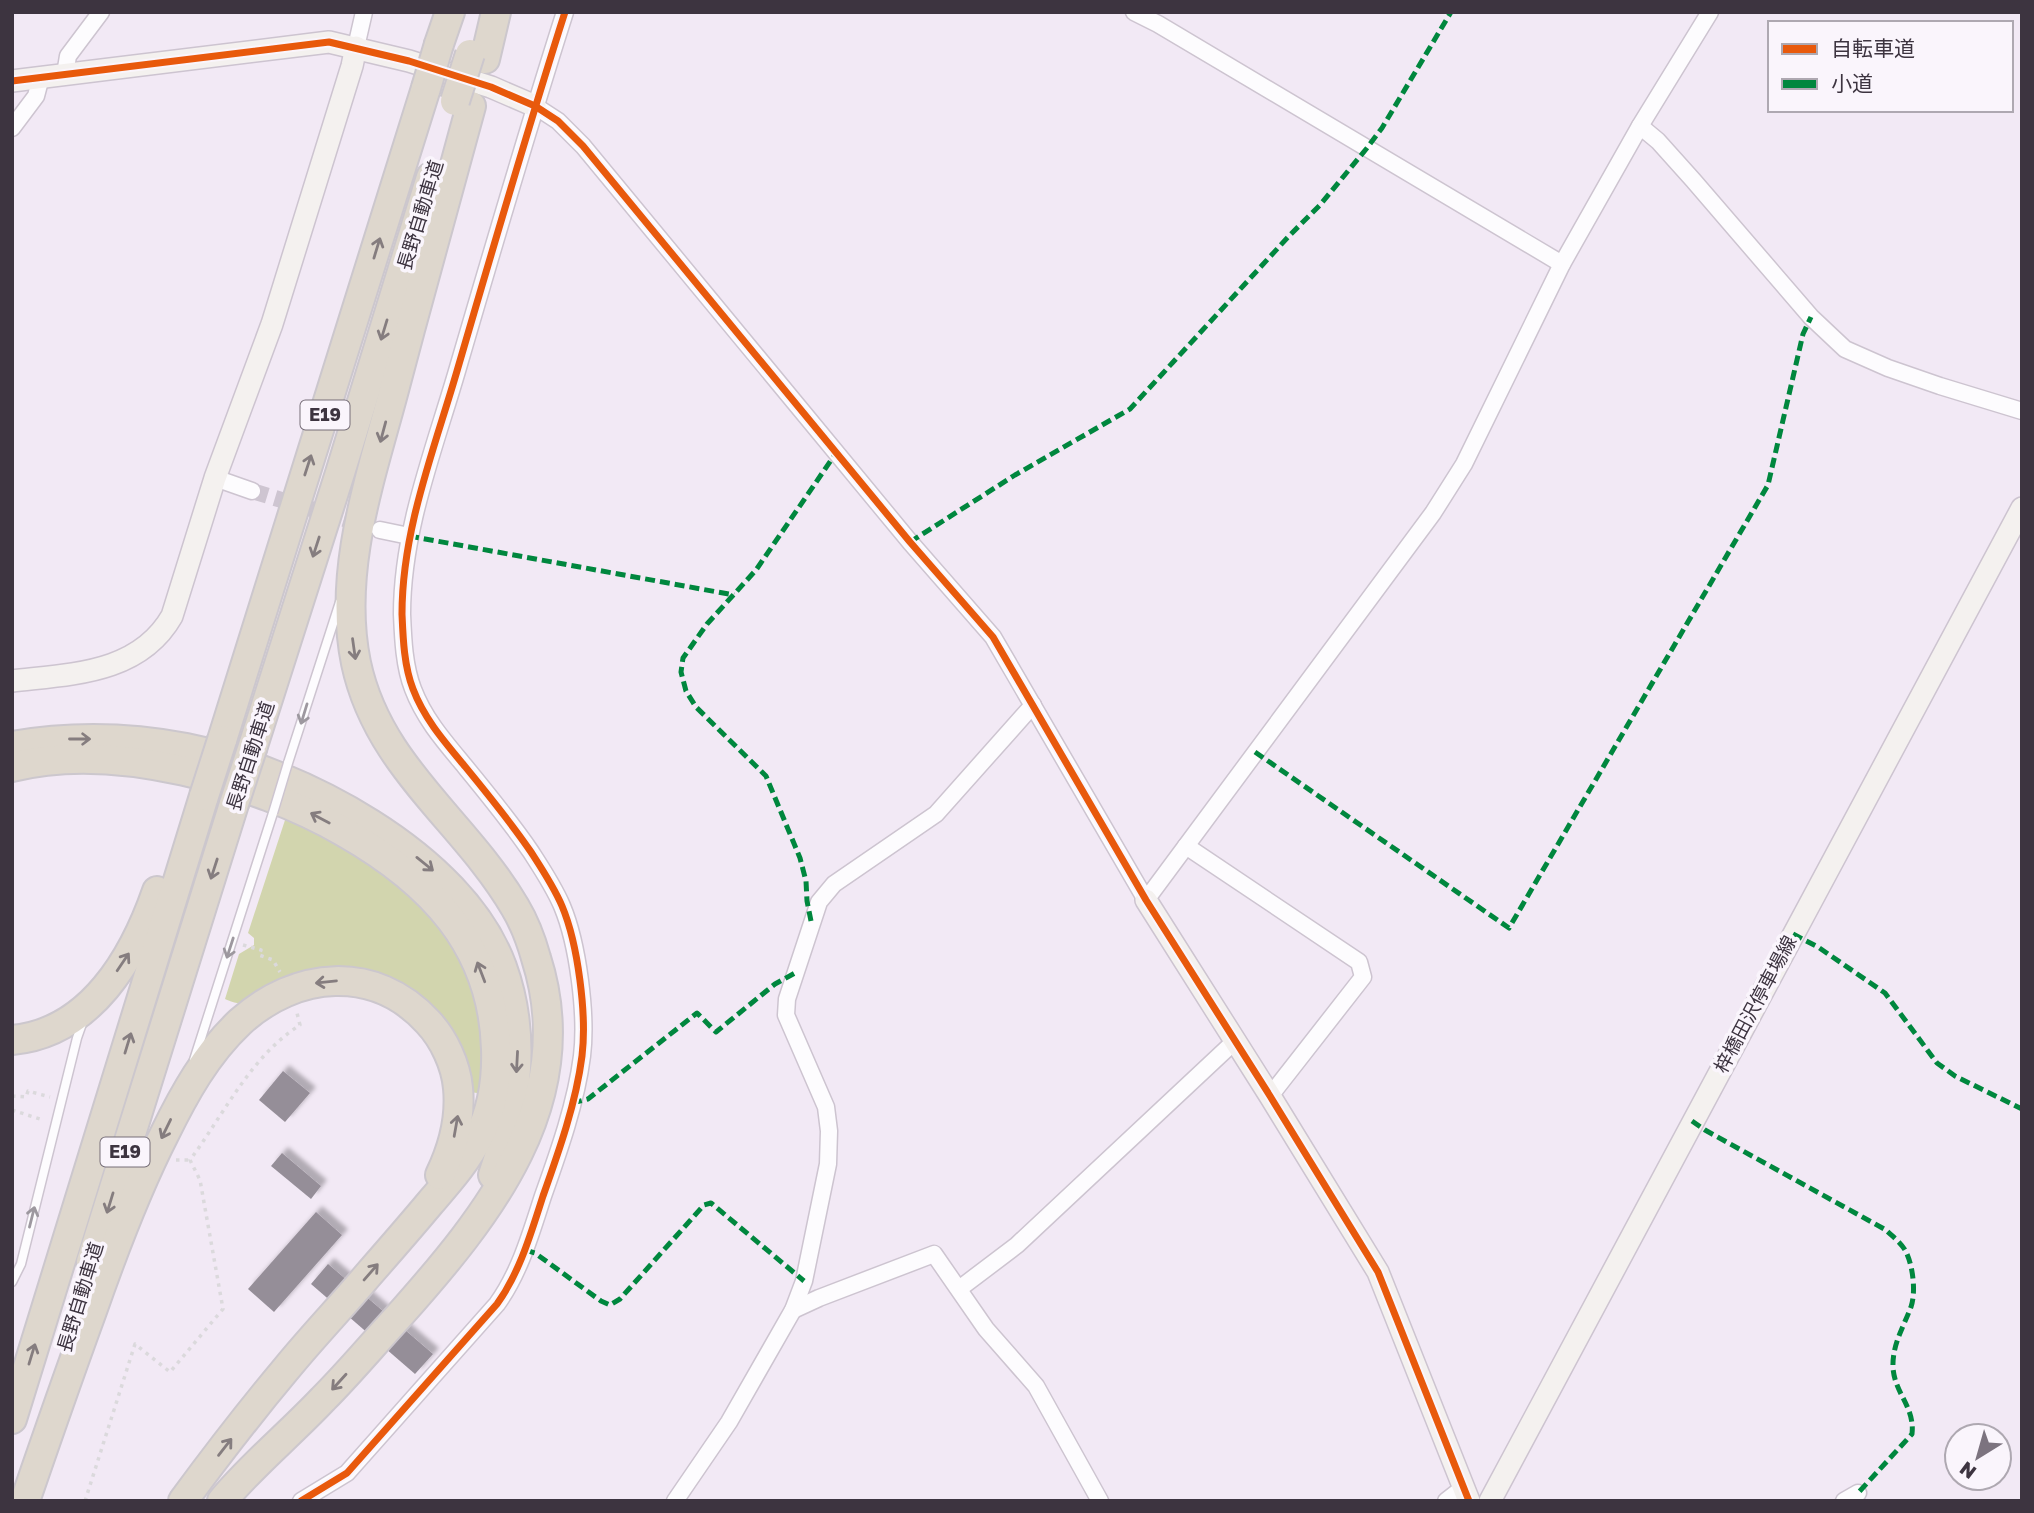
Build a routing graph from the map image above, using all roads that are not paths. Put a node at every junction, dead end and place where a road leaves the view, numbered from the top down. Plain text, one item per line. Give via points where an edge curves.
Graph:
1 (101, 12) edge
2 (363, 12) edge
3 (450, 12) edge
4 (484, 12) edge
5 (496, 12) edge
6 (565, 12) edge
7 (1133, 12) edge
8 (1710, 12) edge
9 (356, 47) junction
10 (478, 57) junction
11 (65, 74) junction
12 (41, 77) junction
13 (12, 81) edge
14 (463, 103) junction
15 (535, 106) junction
16 (1640, 126) junction
17 (12, 128) edge
18 (1562, 264) junction
19 (2022, 411) edge
20 (215, 478) junction
21 (252, 491) tunnel mouth
22 (2022, 508) edge
23 (380, 530) tunnel mouth
24 (408, 536) junction
25 (352, 581) junction
26 (12, 681) edge
27 (1033, 705) junction
28 (12, 746) edge
29 (12, 766) edge
30 (196, 793) junction
31 (1186, 846) junction
32 (1146, 900) junction
33 (90, 1006) junction
34 (12, 1040) edge
35 (1235, 1041) junction
36 (186, 1089) junction
37 (1270, 1096) junction
38 (406, 1231) junction
39 (465, 1238) junction
40 (12, 1282) edge
41 (959, 1289) junction
42 (793, 1310) junction
43 (12, 1419) edge
44 (1466, 1494) edge
45 (16, 1501) edge
46 (25, 1501) edge
47 (183, 1501) edge
48 (222, 1501) edge
49 (301, 1501) edge
50 (675, 1501) edge
51 (1100, 1501) edge
52 (1446, 1501) edge
53 (1490, 1501) edge

1 - 11 street via 68,56
2 - 9 street
30 -> 3 highway, 長野自動車道 / E19, bridge via 293,514
4 - 10 highway, 長野自動車道 / E19
5 - 10 highway
6 - 15 street
7 - 18 street
8 - 16 street
9 - 11 street via 329,41
9 - 15 street via 491,87
9 - 20 street via 272,324
10 - 14 highway, 長野自動車道 / E19, bridge
11 - 12 street
12 - 13 street
12 - 17 street via 36,96
14 -> 25 highway via 370,482
14 -> 45 highway, 長野自動車道 / E19, bridge via 234,804
15 - 24 street
15 - 27 street via 583,146 993,638
16 - 18 street
16 - 19 street via 1845,349 1888,368
18 - 31 street via 1464,464 1433,513
20 - 21 street
20 - 26 street via 172,616 149,646 104,668
22 - 53 street, 梓橋田沢停車場線
23 - 24 street
24 - 49 street via 402,613 407,671 435,730 501,810 563,907 578,969 582,1056 558,1154 507,1290 348,1473
25 -> 36 lane, bridge via 337,607
25 -> 39 highway via 356,662 376,721 408,772 475,850 517,910 539,965 548,1010 545,1071 534,1118 508,1171
27 - 32 street
27 - 42 street via 936,814 834,884 811,921 786,1015 826,1107 828,1164 804,1282
28 -> 39 highway via 62,739 126,741 188,749 236,762 343,808 430,867 463,900 502,966 518,1046 510,1112 494,1171
38 -> 29 highway via 449,1181 479,1136 494,1084 496,1028 485,980 475,955 439,904 356,838 317,816 235,784 127,762 69,760
33 -> 30 highway via 137,942
43 -> 30 highway, 長野自動車道 / E19
31 - 32 street
31 - 37 street via 1359,962 1363,977
32 - 35 street
33 - 34 highway via 60,1026
40 -> 33 lane via 77,1038
35 - 37 street
35 - 41 street via 1017,1245
38 -> 36 highway via 446,1163 459,1110 458,1086 445,1046 435,1029 407,1002 353,981 332,980 295,988 239,1023
36 -> 46 highway via 110,1261
37 - 44 street via 1378,1272
47 -> 38 highway via 286,1369
39 -> 48 highway via 325,1397
41 - 42 street via 934,1254
41 - 51 street via 986,1329 1036,1386
42 - 50 street via 729,1422
44 - 52 street

